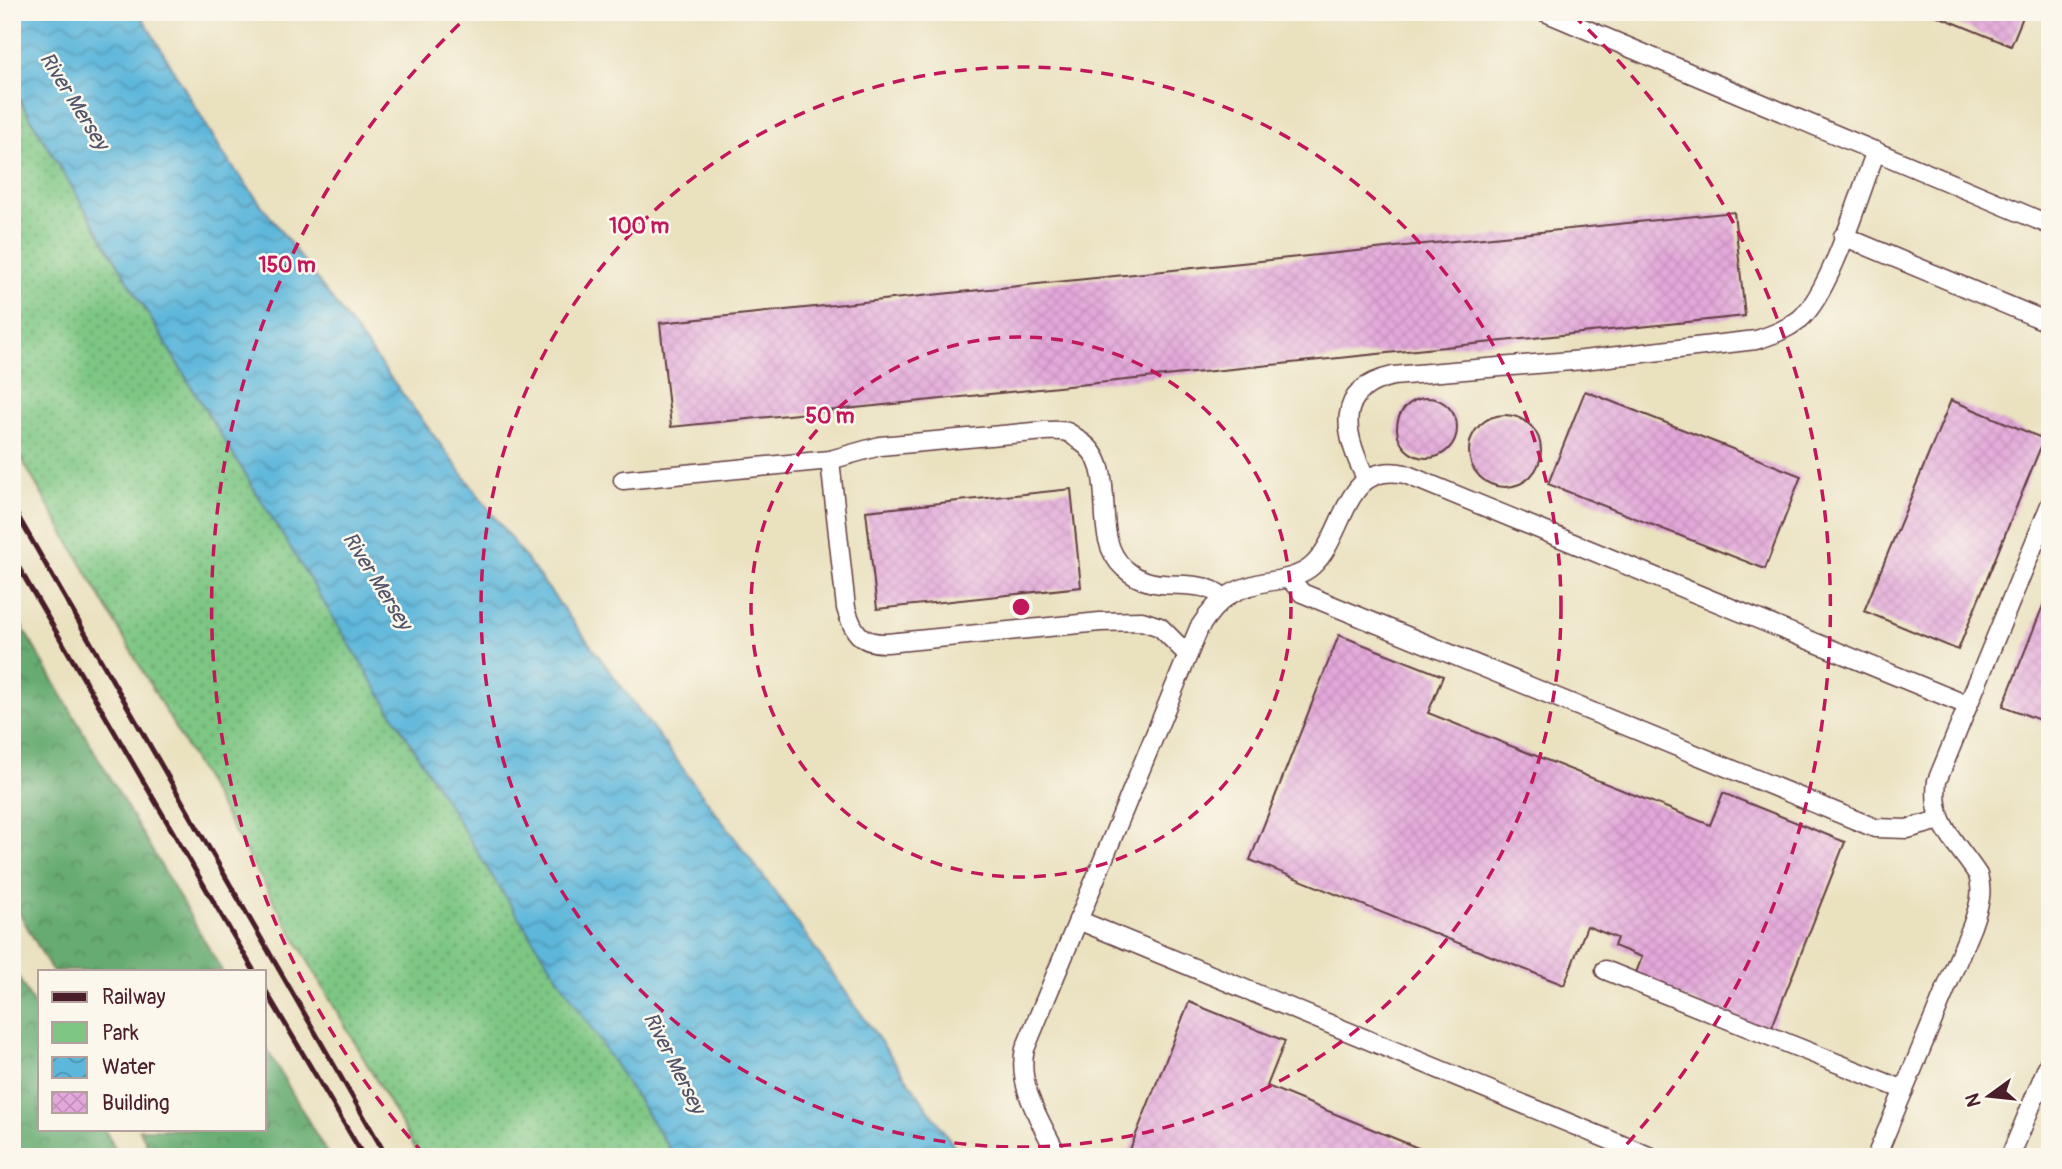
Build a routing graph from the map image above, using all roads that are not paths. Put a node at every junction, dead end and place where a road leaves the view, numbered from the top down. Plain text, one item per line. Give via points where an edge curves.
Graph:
1 (1545, 12) edge
2 (1876, 151) junction
3 (2050, 225) edge
4 (1843, 236) junction
5 (2050, 323) edge
6 (830, 460) junction
7 (1367, 478) junction
8 (623, 480) dead end
9 (2050, 505) edge
10 (1289, 578) junction
11 (1223, 597) junction
12 (1188, 655) junction
13 (1967, 705) junction
14 (1940, 820) junction
15 (1078, 920) junction
16 (1605, 970) dead end
17 (2050, 1060) edge
18 (1904, 1090) junction
19 (1058, 1157) edge
20 (1651, 1157) edge
21 (1876, 1157) edge
22 (2010, 1157) edge

1 - 2 lane
2 - 3 lane
2 - 4 lane
4 - 5 lane
4 - 7 lane via 1818,296 1801,318 1779,333 1716,345 1375,380 1358,392 1348,428
6 - 8 lane
6 - 11 lane via 880,446 1067,432 1086,444 1097,460 1107,534 1122,567 1140,580 1203,586
6 - 12 lane via 846,608 860,637 887,643 1142,621 1160,626
7 - 10 lane via 1341,514 1327,547 1311,567
7 - 13 lane via 1390,471 1405,474
9 - 13 lane
10 - 11 lane
10 - 14 lane via 1302,593 1875,828 1907,829
11 - 12 lane via 1199,628
12 - 15 lane
13 - 14 lane via 1937,781
14 - 18 lane via 1978,875 1981,896
15 - 19 lane via 1022,1063 1029,1095
15 - 20 lane
16 - 18 lane
17 - 22 lane
18 - 21 lane

